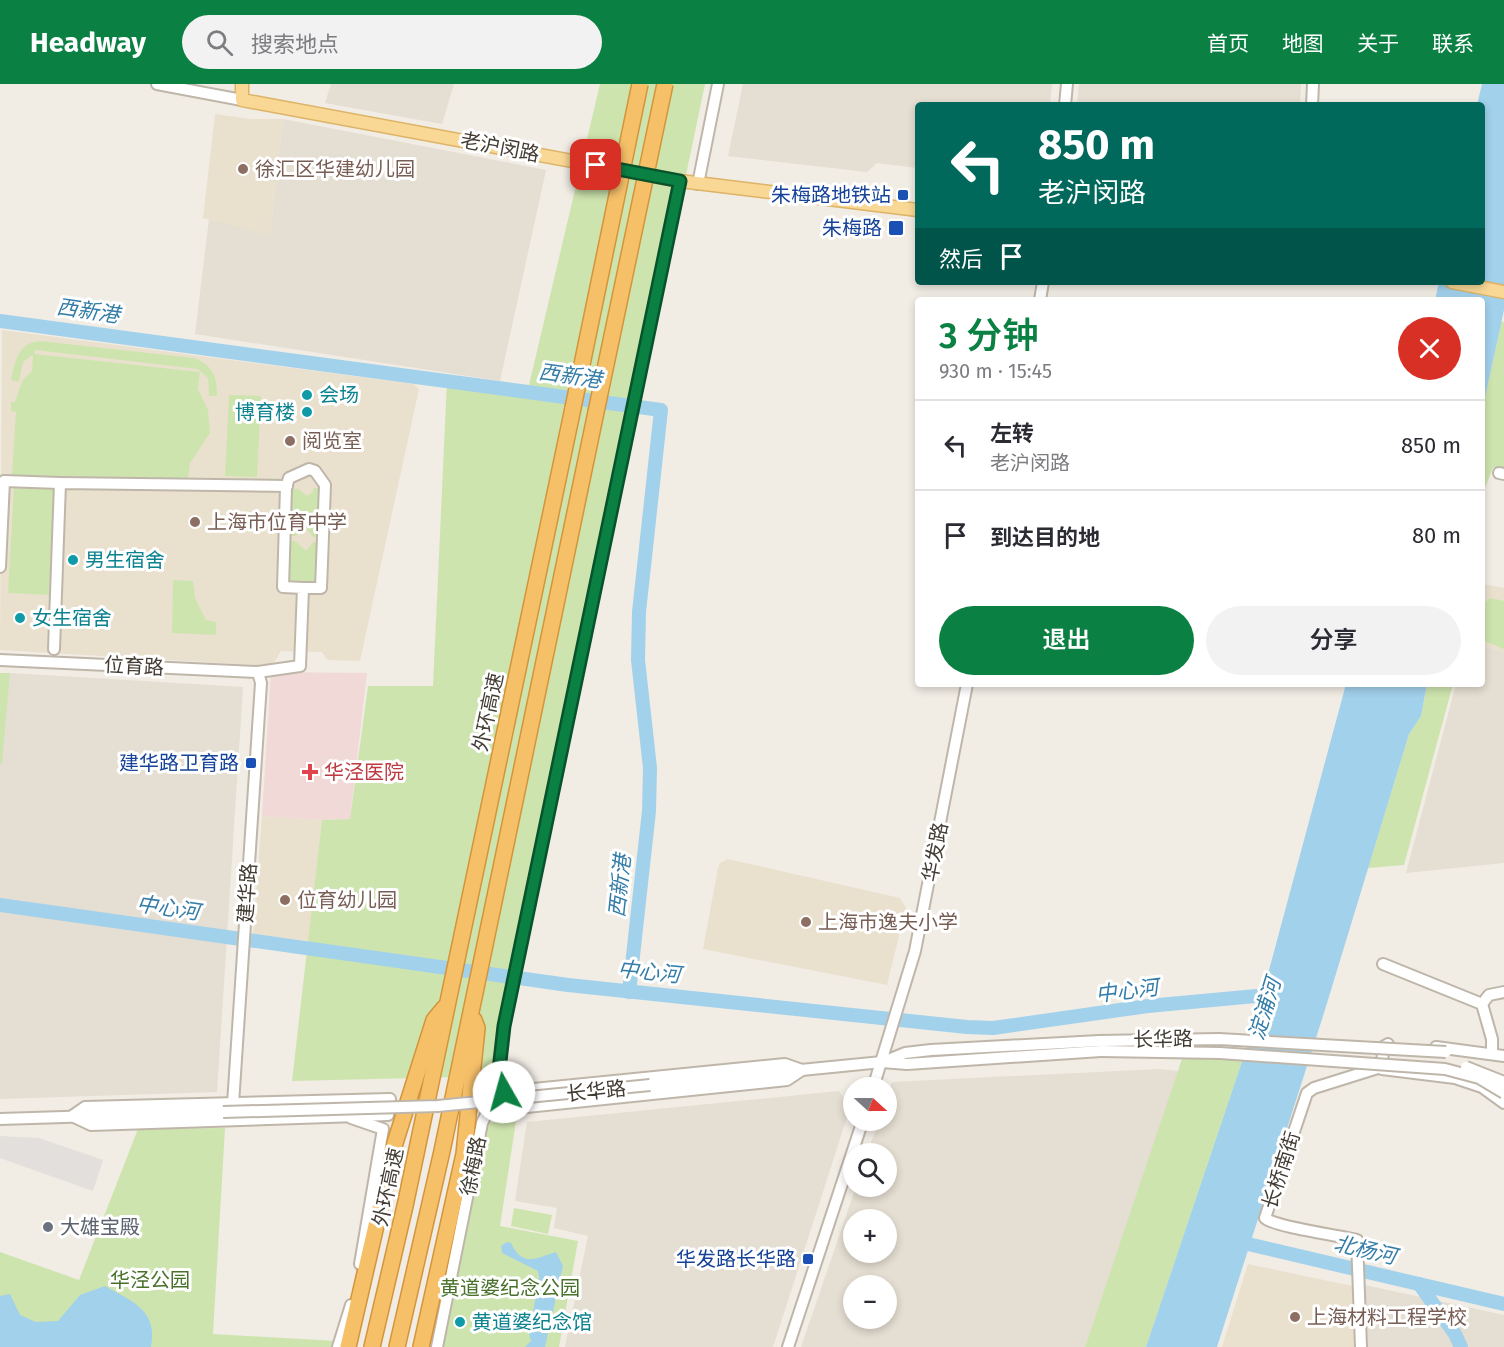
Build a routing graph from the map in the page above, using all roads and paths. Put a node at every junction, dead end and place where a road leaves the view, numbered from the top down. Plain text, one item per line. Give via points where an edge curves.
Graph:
1 (157, 84) edge
2 (242, 84) edge
3 (640, 84) edge
4 (665, 84) edge
5 (718, 84) edge
6 (1067, 84) edge
7 (1313, 84) edge
8 (242, 100) junction
9 (1065, 102) edge
10 (1312, 102) edge
11 (680, 181) junction
12 (698, 183) junction
13 (915, 210) edge
14 (1468, 285) edge
15 (1504, 292) edge
16 (60, 483) junction
17 (287, 486) junction
18 (0, 567) edge
19 (303, 588) junction
20 (54, 649) dead end
21 (0, 660) edge
22 (260, 677) junction
23 (966, 687) edge
24 (1383, 964) dead end
25 (1504, 992) edge
26 (1482, 1004) junction
27 (448, 1005) junction
28 (471, 1011) junction
29 (1100, 1046) junction
30 (1492, 1054) junction
31 (1504, 1056) edge
32 (882, 1062) junction
33 (1504, 1062) edge
34 (1381, 1067) junction
35 (802, 1070) junction
36 (877, 1077) edge
37 (1504, 1082) edge
38 (504, 1092) junction
39 (1504, 1093) edge
40 (1504, 1103) edge
41 (233, 1104) junction
42 (489, 1110) junction
43 (72, 1116) junction
44 (345, 1116) junction
45 (0, 1119) edge
46 (858, 1131) edge
47 (338, 1347) edge
48 (348, 1347) edge
49 (372, 1347) edge
50 (397, 1347) edge
51 (421, 1347) edge
52 (437, 1347) edge
53 (788, 1347) edge
54 (1361, 1347) edge

1 - 8 street
2 - 8 main road
3 - 27 highway, 外环高速, bridge
4 - 28 highway, bridge
5 - 12 street
6 - 9 street
7 - 10 street
8 - 11 main road, 老沪闵路
11 - 12 main road, 老沪闵路
11 - 38 street via 510,996 499,1070
12 - 13 main road, 老沪闵路
14 - 15 main road
16 - 17 street
16 - 18 street via 4,481
16 - 20 street
17 - 19 street via 283,587
17 - 19 street via 289,477 309,469 325,485 321,588
19 - 22 street, 位育路 via 300,666
21 - 22 street, 位育路
22 - 41 street, 建华路
23 - 32 street, 华发路 via 921,924
24 - 26 street
25 - 26 street via 1489,994
26 - 30 street
27 - 48 highway via 434,1020 400,1127
27 - 49 highway, 外环高速
28 - 50 highway
28 - 51 highway via 477,1028 465,1145
29 - 32 street, 长华路 via 907,1064
29 - 33 street, 长华路, bridge via 1219,1039 1446,1052
29 - 37 street, 长华路, bridge via 1193,1046 1444,1062
29 - 39 street, 长华路, bridge via 1445,1069 1479,1078
30 - 31 street
30 - 34 street via 1388,1044 1383,1047
32 - 35 street, 长华路
32 - 36 street, 华发路
34 - 40 street via 1385,1071 1455,1078 1482,1087
34 - 54 street, 长桥南街 via 1307,1093 1265,1211 1265,1218 1271,1223 1357,1240
35 - 38 street, 长华路 via 786,1064
35 - 42 street, 长华路 via 787,1080
35 - 43 street, 长华路, bridge via 438,1106
38 - 42 street, 徐梅路 via 495,1096
41 - 43 street, 长华路 via 85,1107
41 - 44 street, 长华路 via 390,1100 388,1115
42 - 52 street, 徐梅路 via 482,1124
43 - 44 street, 长华路 via 91,1125
43 - 45 street, 长华路
44 - 47 street via 383,1129 356,1286
46 - 53 street

